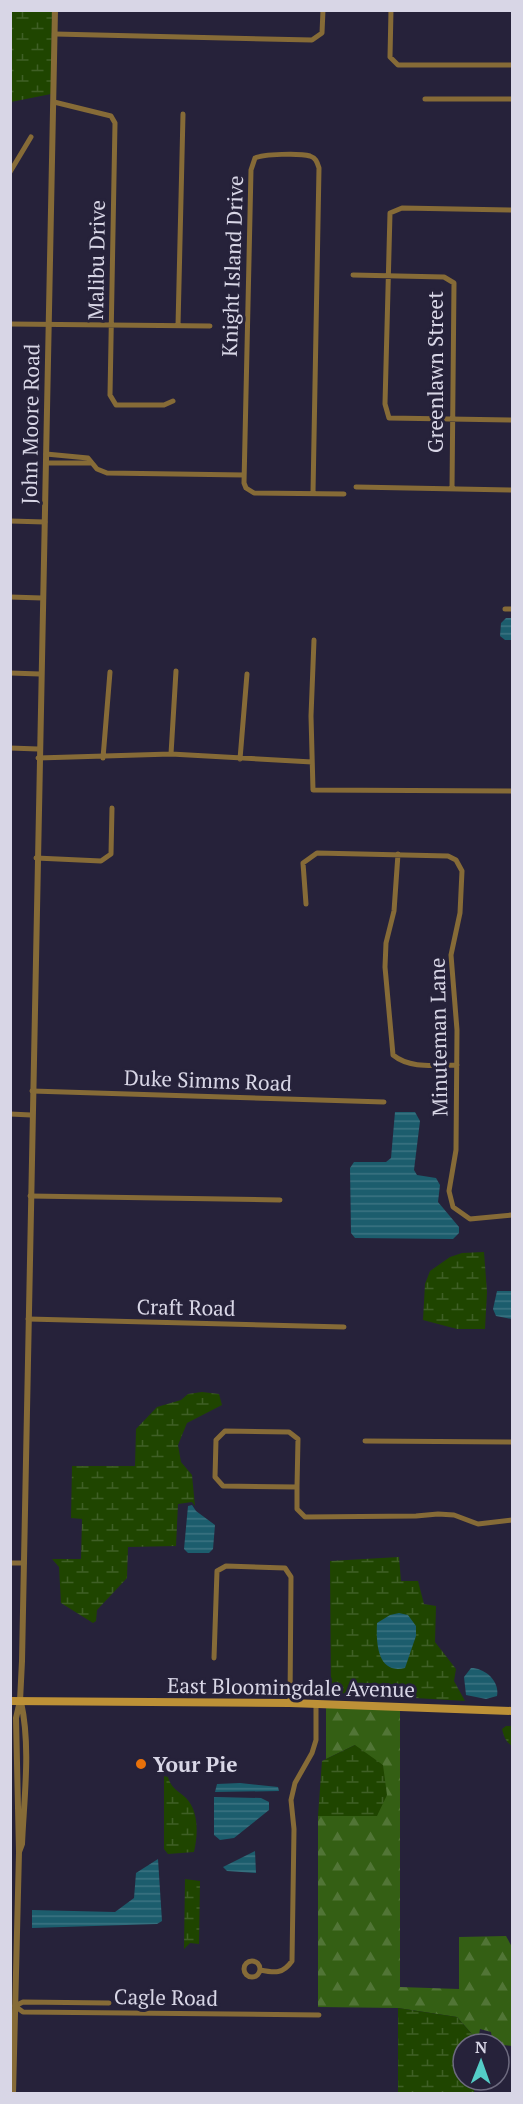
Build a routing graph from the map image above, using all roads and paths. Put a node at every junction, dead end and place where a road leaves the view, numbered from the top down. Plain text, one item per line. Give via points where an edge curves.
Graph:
1 (55, 10) edge
2 (323, 10) edge
3 (391, 10) edge
4 (55, 34) junction
5 (513, 65) edge
6 (425, 99) dead end
7 (513, 99) edge
8 (54, 102) junction
9 (183, 114) dead end
10 (31, 137) dead end
11 (10, 172) edge
12 (513, 210) edge
13 (353, 275) dead end
14 (387, 276) junction
15 (10, 324) edge
16 (111, 325) junction
17 (48, 326) junction
18 (178, 326) junction
19 (210, 326) dead end
20 (173, 400) dead end
21 (452, 419) junction
22 (513, 420) edge
23 (46, 454) junction
24 (46, 463) junction
25 (92, 463) junction
26 (243, 476) junction
27 (356, 487) dead end
28 (452, 489) junction
29 (513, 490) edge
30 (313, 493) junction
31 (344, 494) dead end
32 (10, 521) edge
33 (45, 522) junction
34 (10, 597) edge
35 (42, 598) junction
36 (505, 609) dead end
37 (513, 609) edge
38 (315, 640) dead end
39 (176, 671) dead end
40 (110, 672) dead end
41 (10, 673) edge
42 (40, 674) junction
43 (247, 674) dead end
44 (10, 748) edge
45 (38, 749) junction
46 (171, 754) junction
47 (38, 758) junction
48 (103, 758) junction
49 (240, 759) junction
50 (312, 762) junction
51 (513, 791) edge
52 (112, 808) dead end
53 (398, 854) junction
54 (36, 858) junction
55 (306, 904) dead end
56 (456, 1065) junction
57 (32, 1091) junction
58 (384, 1101) dead end
59 (10, 1114) edge
60 (31, 1115) junction
61 (30, 1196) junction
62 (280, 1200) dead end
63 (513, 1215) edge
64 (28, 1319) junction
65 (344, 1328) dead end
66 (365, 1441) dead end
67 (513, 1442) edge
68 (297, 1487) junction
69 (513, 1520) edge
70 (10, 1563) edge
71 (24, 1563) junction
72 (214, 1658) dead end
73 (10, 1701) edge
74 (20, 1701) junction
75 (290, 1702) junction
76 (316, 1704) junction
77 (513, 1711) edge
78 (13, 1955) edge
79 (260, 1970) dead end
80 (109, 2003) dead end
81 (15, 2006) junction
82 (319, 2015) dead end
83 (13, 2094) edge

1 - 4 street, John Moore Road
2 - 4 street via 321,36 312,40
3 - 5 street via 393,62
4 - 8 street, John Moore Road
6 - 7 street
8 - 16 street, Malibu Drive via 111,116 115,123
8 - 17 street, John Moore Road
9 - 18 street
10 - 11 street
12 - 14 street via 402,208 390,213
13 - 14 street, Greenlawn Street
14 - 21 street, Greenlawn Street via 444,277 454,283
14 - 21 street via 385,404 389,418
15 - 17 street
16 - 17 street
16 - 18 street
16 - 20 street, Malibu Drive via 110,394 116,405 164,405
17 - 23 street, John Moore Road
18 - 19 street
21 - 22 street
21 - 28 street, Greenlawn Street
23 - 24 street, John Moore Road
23 - 25 street via 75,455
24 - 25 street
24 - 33 street, John Moore Road
25 - 26 street via 106,473
26 - 30 street via 246,488 254,492
26 - 30 street, Knight Island Drive via 252,162 262,155 309,156 319,168
27 - 28 street
28 - 29 street
30 - 31 street
32 - 33 street
33 - 35 street, John Moore Road
34 - 35 street
35 - 42 street, John Moore Road
36 - 37 street
38 - 50 street
39 - 46 street
40 - 48 street
41 - 42 street
42 - 45 street, John Moore Road
43 - 49 street
44 - 45 street
45 - 47 street, John Moore Road
46 - 48 street
46 - 49 street
47 - 48 street
47 - 54 street, John Moore Road
49 - 50 street
50 - 51 street via 313,790
52 - 54 street via 111,854 101,861
53 - 55 street, Minuteman Lane via 317,853 303,863
53 - 56 street, Minuteman Lane via 448,856 456,860 462,871 460,913 451,955
53 - 56 street via 385,967 393,1055 402,1063
54 - 57 street, John Moore Road
56 - 63 street, Minuteman Lane via 456,1150 449,1191 453,1207 470,1219
57 - 58 street, Duke Simms Road
57 - 60 street, John Moore Road
59 - 60 street
60 - 61 street, John Moore Road
61 - 62 street
61 - 64 street, John Moore Road
64 - 65 street, Craft Road
64 - 71 street, John Moore Road
66 - 67 street
68 - 68 street via 223,1485 215,1477 216,1440 225,1431 290,1432 298,1438
68 - 69 street via 297,1509 305,1517 438,1514 478,1524
70 - 71 street
71 - 74 street, John Moore Road
72 - 75 street via 217,1571 226,1566 285,1568 291,1577
73 - 74 main road, East Bloomingdale Avenue
74 - 75 main road, East Bloomingdale Avenue
74 - 78 street, John Moore Road via 25,1755
75 - 76 main road, East Bloomingdale Avenue
76 - 77 main road, East Bloomingdale Avenue
76 - 79 street via 315,1744 291,1800 291,1960 279,1973
78 - 81 street, John Moore Road
80 - 81 street via 24,2002
81 - 82 street, Cagle Road via 22,2012
81 - 83 street, John Moore Road

